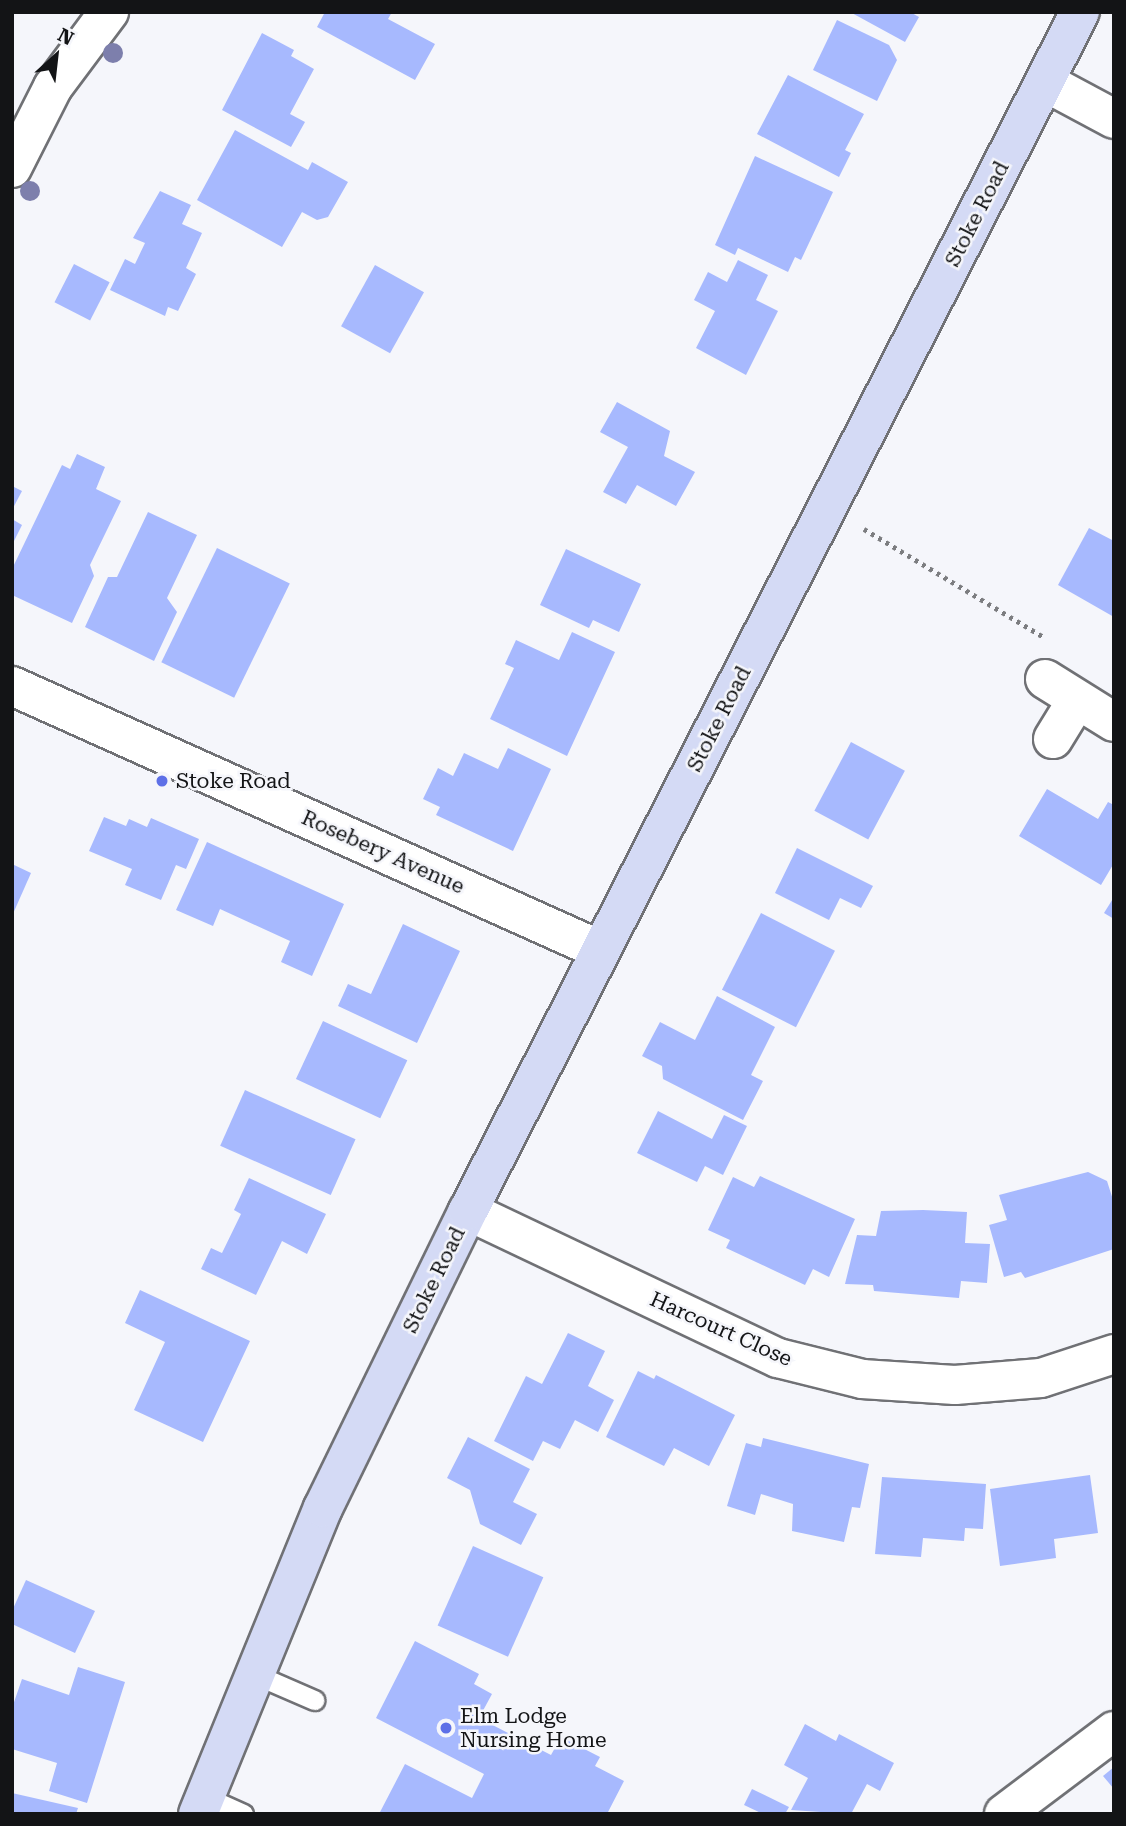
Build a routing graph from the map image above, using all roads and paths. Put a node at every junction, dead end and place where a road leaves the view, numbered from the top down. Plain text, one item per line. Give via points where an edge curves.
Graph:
1 (110, 12) edge
2 (1080, 12) edge
3 (1045, 82) junction
4 (1114, 118) edge
5 (12, 168) edge
6 (827, 507) junction
7 (1045, 679) joint
8 (12, 686) edge
9 (1077, 700) junction
10 (1114, 722) edge
11 (1053, 739) dead end
12 (600, 950) junction
13 (468, 1211) junction
14 (1114, 1354) edge
15 (252, 1672) junction
16 (314, 1700) dead end
17 (1114, 1731) edge
18 (201, 1805) edge
19 (243, 1814) edge
20 (1004, 1814) edge

1 - 5 street via 53,87
2 - 3 street, Stoke Road
3 - 4 street
3 - 6 street, Stoke Road
6 - 7 path via 1042,636
6 - 12 street, Stoke Road
7 - 9 street
8 - 12 street, Rosebery Avenue
9 - 10 street
9 - 11 street
12 - 13 street, Stoke Road
13 - 14 street, Harcourt Close via 778,1358 862,1379 955,1385 1041,1378
13 - 15 street, Stoke Road via 323,1508
15 - 16 lane
15 - 18 street, Stoke Road
17 - 20 street
18 - 19 lane

